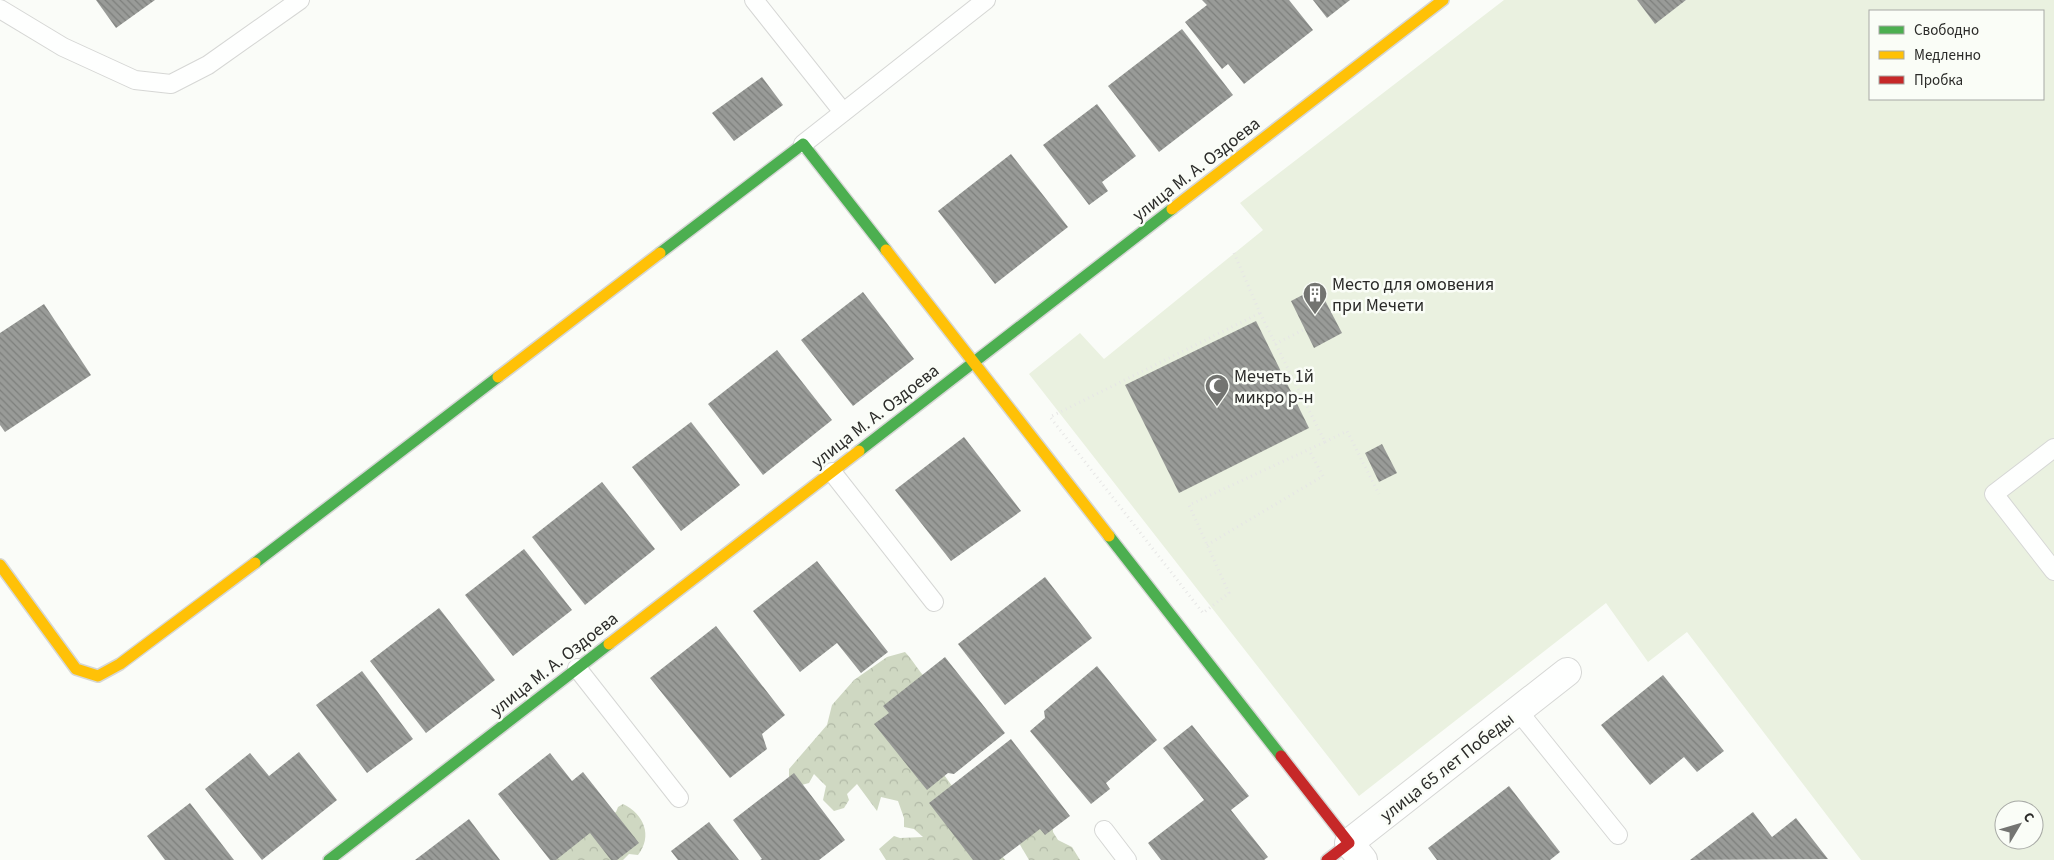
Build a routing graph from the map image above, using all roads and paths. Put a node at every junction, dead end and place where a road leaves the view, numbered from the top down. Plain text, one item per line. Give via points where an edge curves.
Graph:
1 (300, 0) edge
2 (754, 0) edge
3 (986, 0) edge
4 (1443, 0) edge
5 (0, 9) edge
6 (843, 112) junction
7 (803, 144) junction
8 (1234, 253) dead end
9 (1260, 313) junction
10 (1305, 329) dead end
11 (1276, 344) junction
12 (974, 362) junction
13 (1325, 442) junction
14 (2054, 448) edge
15 (1309, 450) junction
16 (832, 472) junction
17 (1379, 494) dead end
18 (1207, 545) junction
19 (0, 565) edge
20 (2054, 571) edge
21 (934, 602) dead end
22 (577, 668) junction
23 (1567, 672) dead end
24 (1518, 712) junction
25 (678, 798) dead end
26 (1104, 830) dead end
27 (1618, 835) dead end
28 (1356, 851) edge
29 (334, 858) edge
30 (1127, 860) edge
31 (1327, 860) edge

1 - 5 lane via 208,65 171,84 135,80 63,47
2 - 6 lane
3 - 6 lane
4 - 12 street, улица М. А. Оздоева
6 - 7 lane
7 - 12 street
7 - 19 street via 120,664 98,676 76,669
8 - 9 path
9 - 11 path
9 - 18 path via 1050,417 1203,613 1229,593
10 - 11 path
11 - 13 path
12 - 16 street, улица М. А. Оздоева
12 - 28 street
13 - 15 path
13 - 17 path via 1347,431
14 - 20 lane via 1994,494
15 - 18 path via 1323,476
15 - 18 path via 1189,505
16 - 21 lane
16 - 22 street, улица М. А. Оздоева
22 - 25 lane
22 - 29 street, улица М. А. Оздоева
23 - 24 street, улица 65 лет Победы
24 - 27 lane
24 - 28 street, улица 65 лет Победы
26 - 30 lane
28 - 31 street, улица 65 лет Победы

